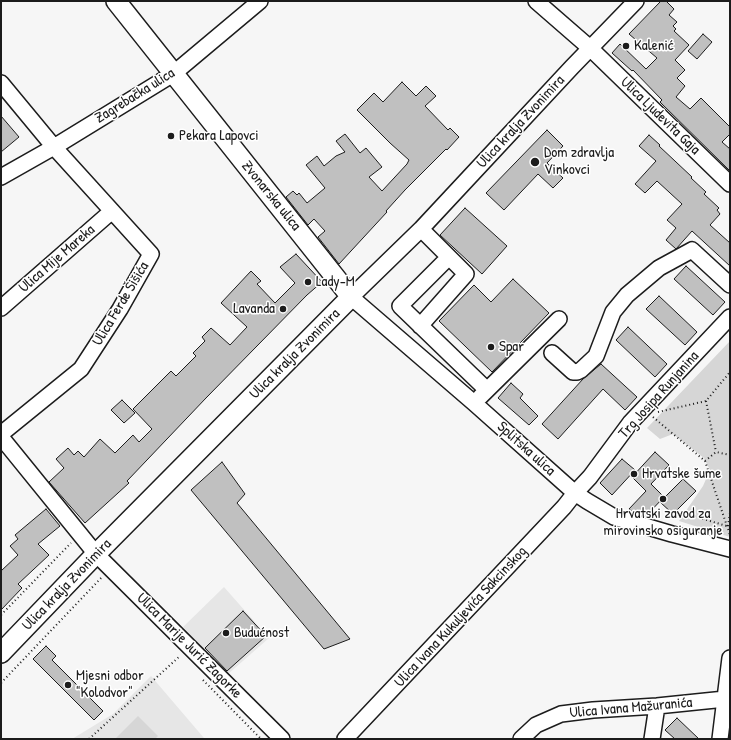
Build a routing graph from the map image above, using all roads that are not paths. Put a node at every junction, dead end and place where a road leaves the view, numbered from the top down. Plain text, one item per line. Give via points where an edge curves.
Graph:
1 (116, 1) edge
2 (260, 1) edge
3 (536, 1) edge
4 (636, 1) edge
5 (590, 48) junction
6 (172, 74) junction
7 (1, 82) edge
8 (54, 147) junction
9 (1, 178) edge
10 (730, 184) edge
11 (112, 211) junction
12 (420, 229) junction
13 (449, 257) junction
14 (730, 285) edge
15 (351, 297) junction
16 (1, 308) edge
17 (730, 317) edge
18 (559, 319) dead end
19 (420, 326) junction
20 (552, 353) dead end
21 (487, 390) junction
22 (474, 403) junction
23 (1, 434) edge
24 (1, 437) edge
25 (575, 493) junction
26 (729, 544) edge
27 (96, 554) junction
28 (1, 654) edge
29 (730, 658) edge
30 (725, 699) junction
31 (657, 706) junction
32 (282, 739) edge
33 (345, 739) edge
34 (521, 739) edge
35 (652, 739) edge
36 (720, 739) edge

1 - 6 main road, Zvonarska ulica
2 - 6 street, Zagrebačka ulica
3 - 5 street, Ulica Ljudevita Gaja
4 - 5 street, Ulica kralja Zvonimira
5 - 10 street, Ulica Ljudevita Gaja
5 - 12 street, Ulica kralja Zvonimira
6 - 8 street, Zagrebačka ulica
6 - 15 main road, Zvonarska ulica
7 - 8 street, Ulica Ferde Šišića
8 - 9 street, Zagrebačka ulica
8 - 11 street, Ulica Ferde Šišića
11 - 16 street, Ulica Mije Mareka
11 - 23 street, Ulica Ferde Šišića via 152,254 81,369
12 - 13 street
12 - 15 street, Ulica kralja Zvonimira
13 - 19 street via 466,274
13 - 19 street via 400,306
14 - 20 street via 692,250 659,268 627,296 613,312 596,356 581,370 573,372
15 - 22 street, Splitska ulica
15 - 27 main road, Ulica kralja Zvonimira
17 - 25 street, Trg Josipa Runjanina via 647,411 630,423 590,478
18 - 21 street
19 - 21 street
21 - 22 street
22 - 25 street, Splitska ulica
24 - 27 street, Ulica Marije Jurić Zagorke
25 - 26 street, Splitska ulica via 614,517 672,534
25 - 33 street, Ulica Ivana Kukuljevića Sakcinskog
27 - 28 main road, Ulica kralja Zvonimira
27 - 32 street, Ulica Marije Jurić Zagorke
29 - 30 street
30 - 31 street, Ulica Ivana Mažuranića
30 - 36 street
31 - 34 street, Ulica Ivana Mažuranića via 562,714 536,725
31 - 35 street

